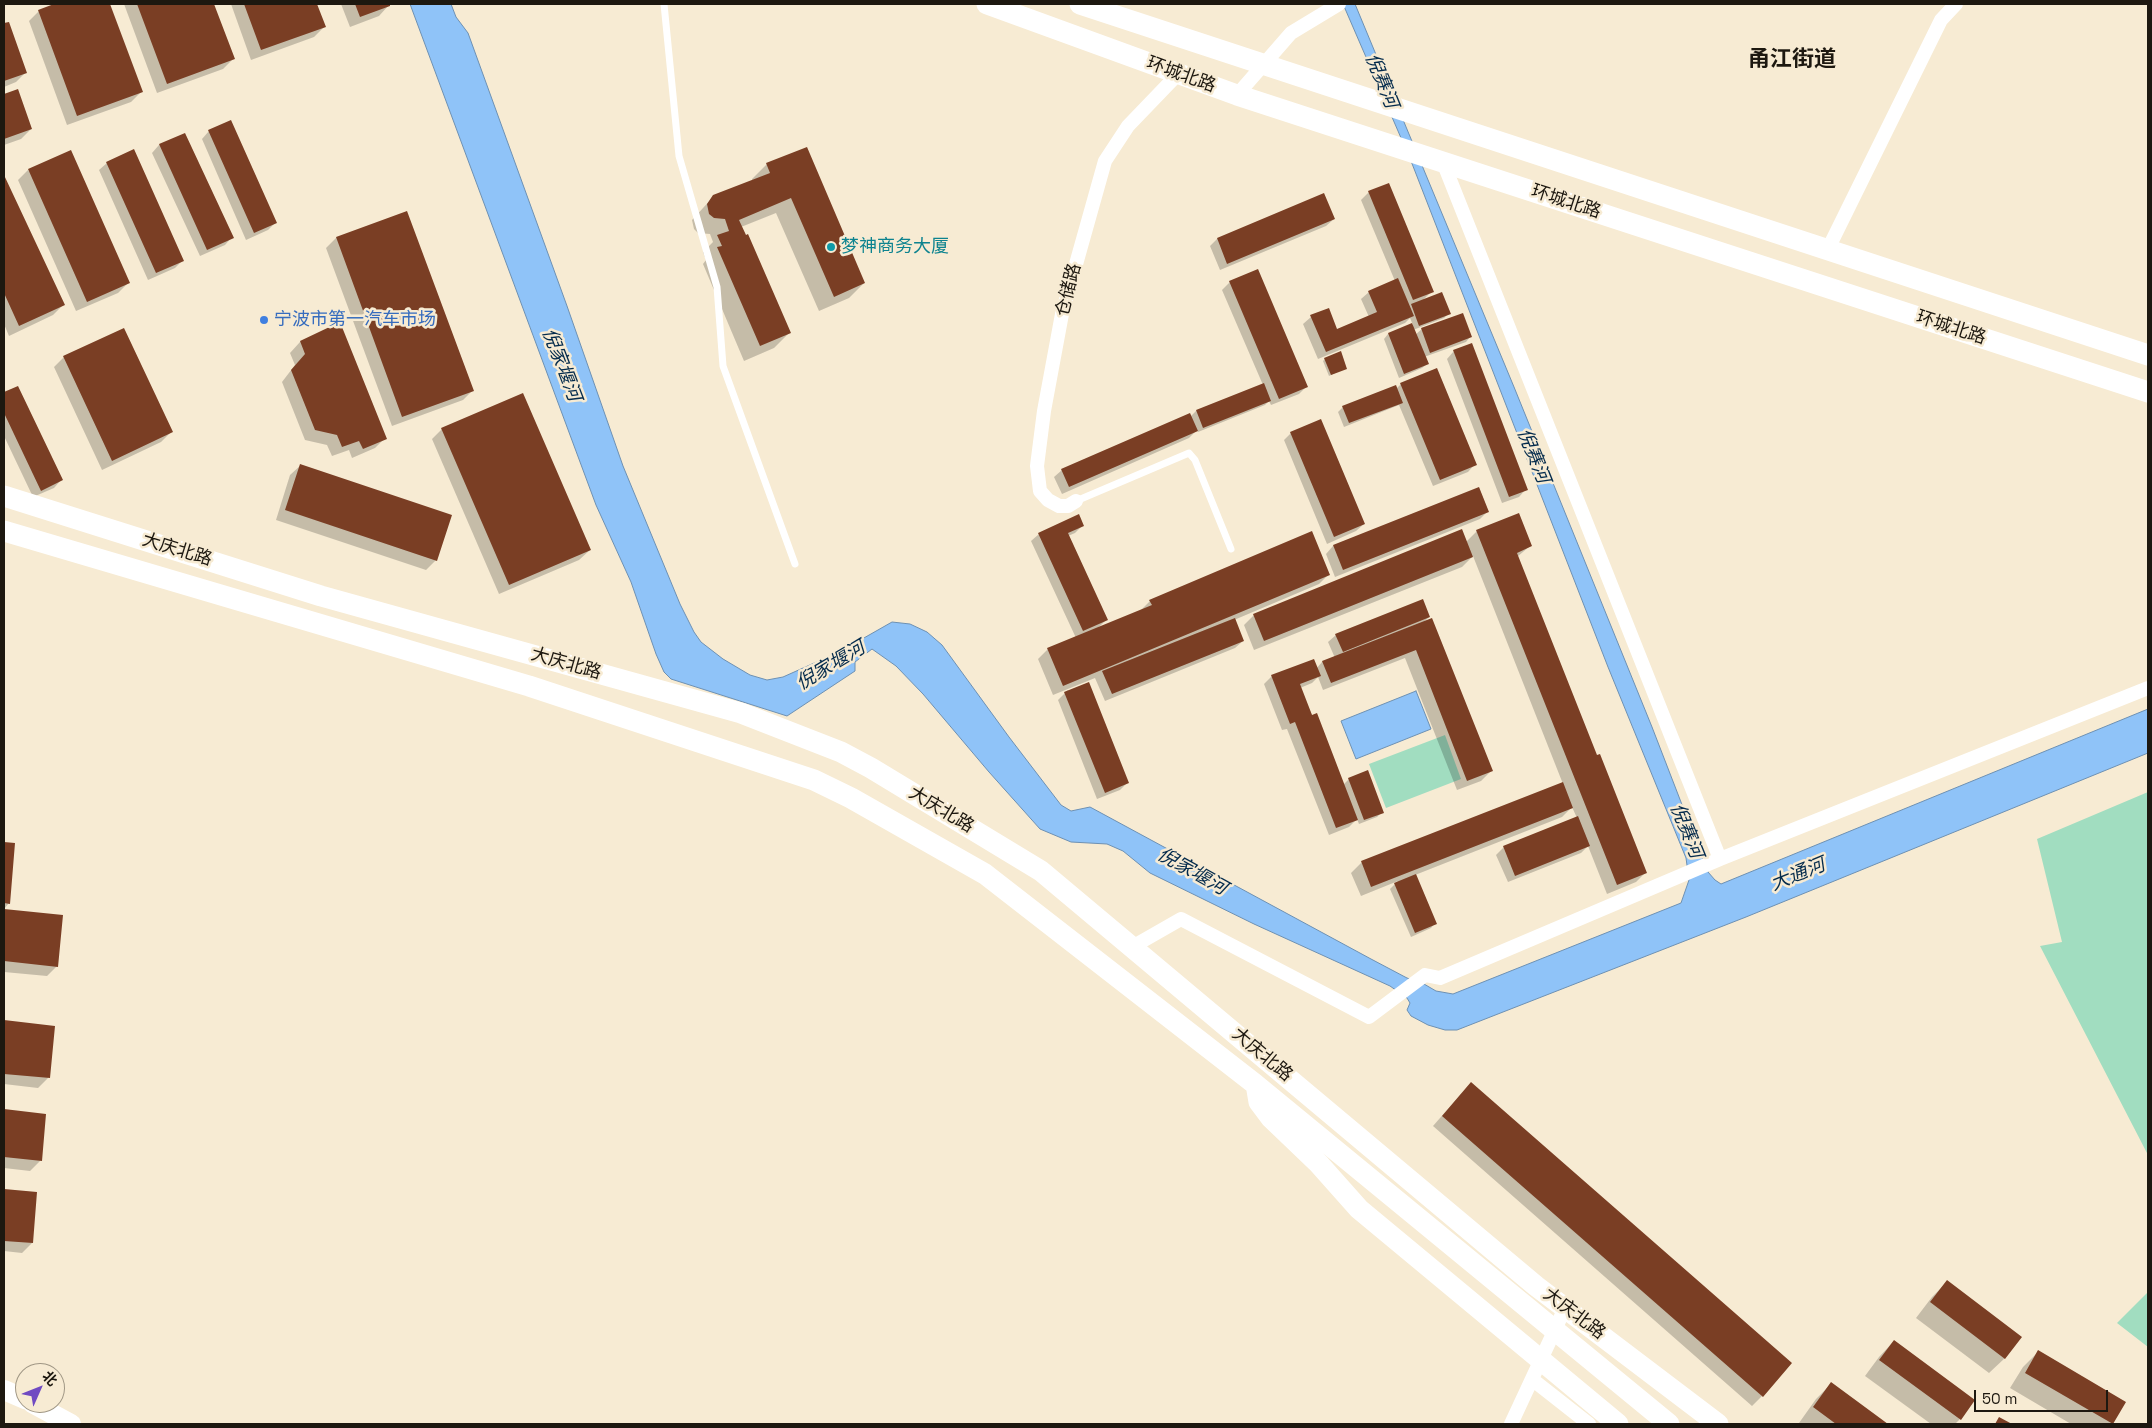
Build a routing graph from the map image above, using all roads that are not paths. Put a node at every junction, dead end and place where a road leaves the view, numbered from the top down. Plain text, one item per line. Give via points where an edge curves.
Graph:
1 (664, 4) edge
2 (986, 4) edge
3 (1080, 4) edge
4 (1339, 4) edge
5 (1956, 4) edge
6 (1264, 64) junction
7 (1178, 74) junction
8 (1237, 95) junction
9 (1443, 162) junction
10 (1828, 249) junction
11 (2148, 355) edge
12 (2148, 392) edge
13 (4, 496) edge
14 (1076, 501) joint
15 (4, 531) edge
16 (1231, 549) dead end
17 (795, 564) dead end
18 (2148, 688) edge
19 (1719, 859) junction
20 (1132, 947) junction
21 (1256, 1084) junction
22 (1565, 1308) junction
23 (1555, 1330) junction
24 (1537, 1371) junction
25 (51, 1413) edge
26 (71, 1424) edge
27 (1511, 1424) edge
28 (1589, 1424) edge
29 (1618, 1424) edge
30 (1669, 1424) edge
31 (1718, 1424) edge

1 - 17 lane via 679,156 717,287 723,366
2 - 7 main road, 环城北路
3 - 6 main road, 环城北路
4 - 6 street via 1291,33
5 - 10 street via 1941,20
6 - 8 street
6 - 10 main road, 环城北路
7 - 8 main road, 环城北路
7 - 14 street, 仓储路 via 1128,126 1106,161 1062,314 1037,466 1040,491 1048,500 1059,506 1068,506
8 - 9 main road, 环城北路
9 - 12 main road, 环城北路
9 - 19 street
10 - 11 main road, 环城北路
13 - 20 main road, 大庆北路 via 321,596 741,713 841,752 1041,871
14 - 16 lane via 1189,453 1196,460
15 - 21 main road, 大庆北路 via 530,686 814,780 984,874
18 - 19 street
19 - 20 street via 1440,978 1425,976 1369,1017 1181,919
20 - 22 main road, 大庆北路
21 - 23 main road, 大庆北路
21 - 24 main road, 大庆北路 via 1259,1102 1272,1118 1359,1209
22 - 23 street
22 - 31 main road, 大庆北路
23 - 24 street
23 - 30 main road, 大庆北路
24 - 27 street
24 - 28 street
24 - 29 main road, 大庆北路
25 - 26 street

